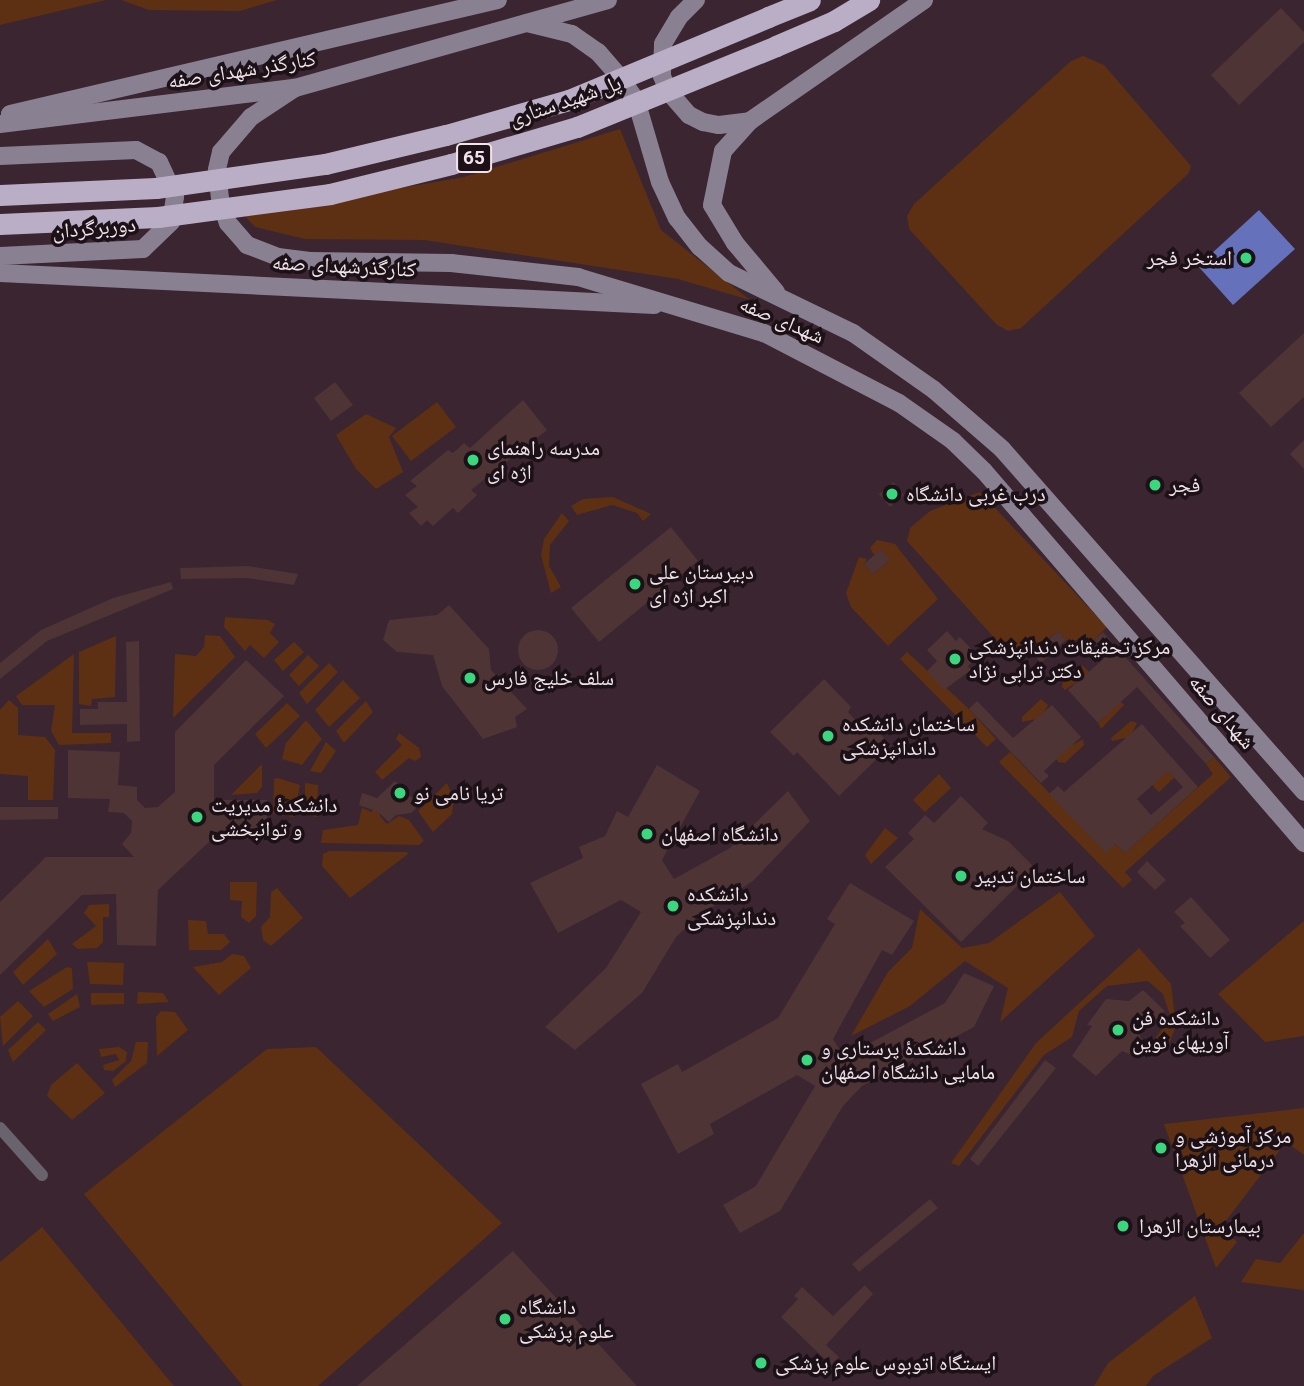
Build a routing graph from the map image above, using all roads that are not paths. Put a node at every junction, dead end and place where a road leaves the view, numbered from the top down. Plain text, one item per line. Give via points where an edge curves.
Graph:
1 (498, 0) edge
2 (608, 0) edge
3 (696, 0) edge
4 (810, 0) edge
5 (869, 0) edge
6 (924, 0) edge
7 (527, 23) junction
8 (295, 88) junction
9 (0, 116) edge
10 (750, 121) junction
11 (0, 124) edge
12 (0, 156) edge
13 (0, 195) edge
14 (0, 224) edge
15 (0, 256) edge
16 (0, 273) edge
17 (780, 297) junction
18 (686, 307) junction
19 (1304, 792) edge
20 (1304, 843) edge
21 (0, 1128) edge
22 (42, 1175) dead end

1 - 9 main road
2 - 7 main road, کنارگذر شهدای صفه
3 - 10 main road via 663,44 662,68 668,91 683,109 703,122
4 - 13 highway, پل شهید ستاری / 65, bridge via 569,100 446,135 325,164 156,188
5 - 14 highway, پل شهید ستاری / 65, bridge via 834,21 577,127 451,164 330,194 158,217
6 - 10 main road
7 - 8 main road, کنارگذر شهدای صفه
7 - 17 main road, شهدای صفه via 572,34 598,52 636,100 660,182 677,218 729,274
8 - 11 main road, کنارگذر شهدای صفه
8 - 18 main road, شهدای صفه via 251,117 221,152 217,170 220,199 228,223 247,245 278,257 310,261 451,263 567,275
10 - 17 main road via 723,151 712,205 735,243
12 - 15 main road, دوربرگردان via 124,149 149,155 173,184 171,222 154,242 131,252
16 - 18 main road, کنارگذرشهدای صفه
17 - 19 main road, شهدای صفه via 888,356 1002,449
18 - 20 main road, شهدای صفه via 776,339 899,403 953,441 1067,565
21 - 22 street

